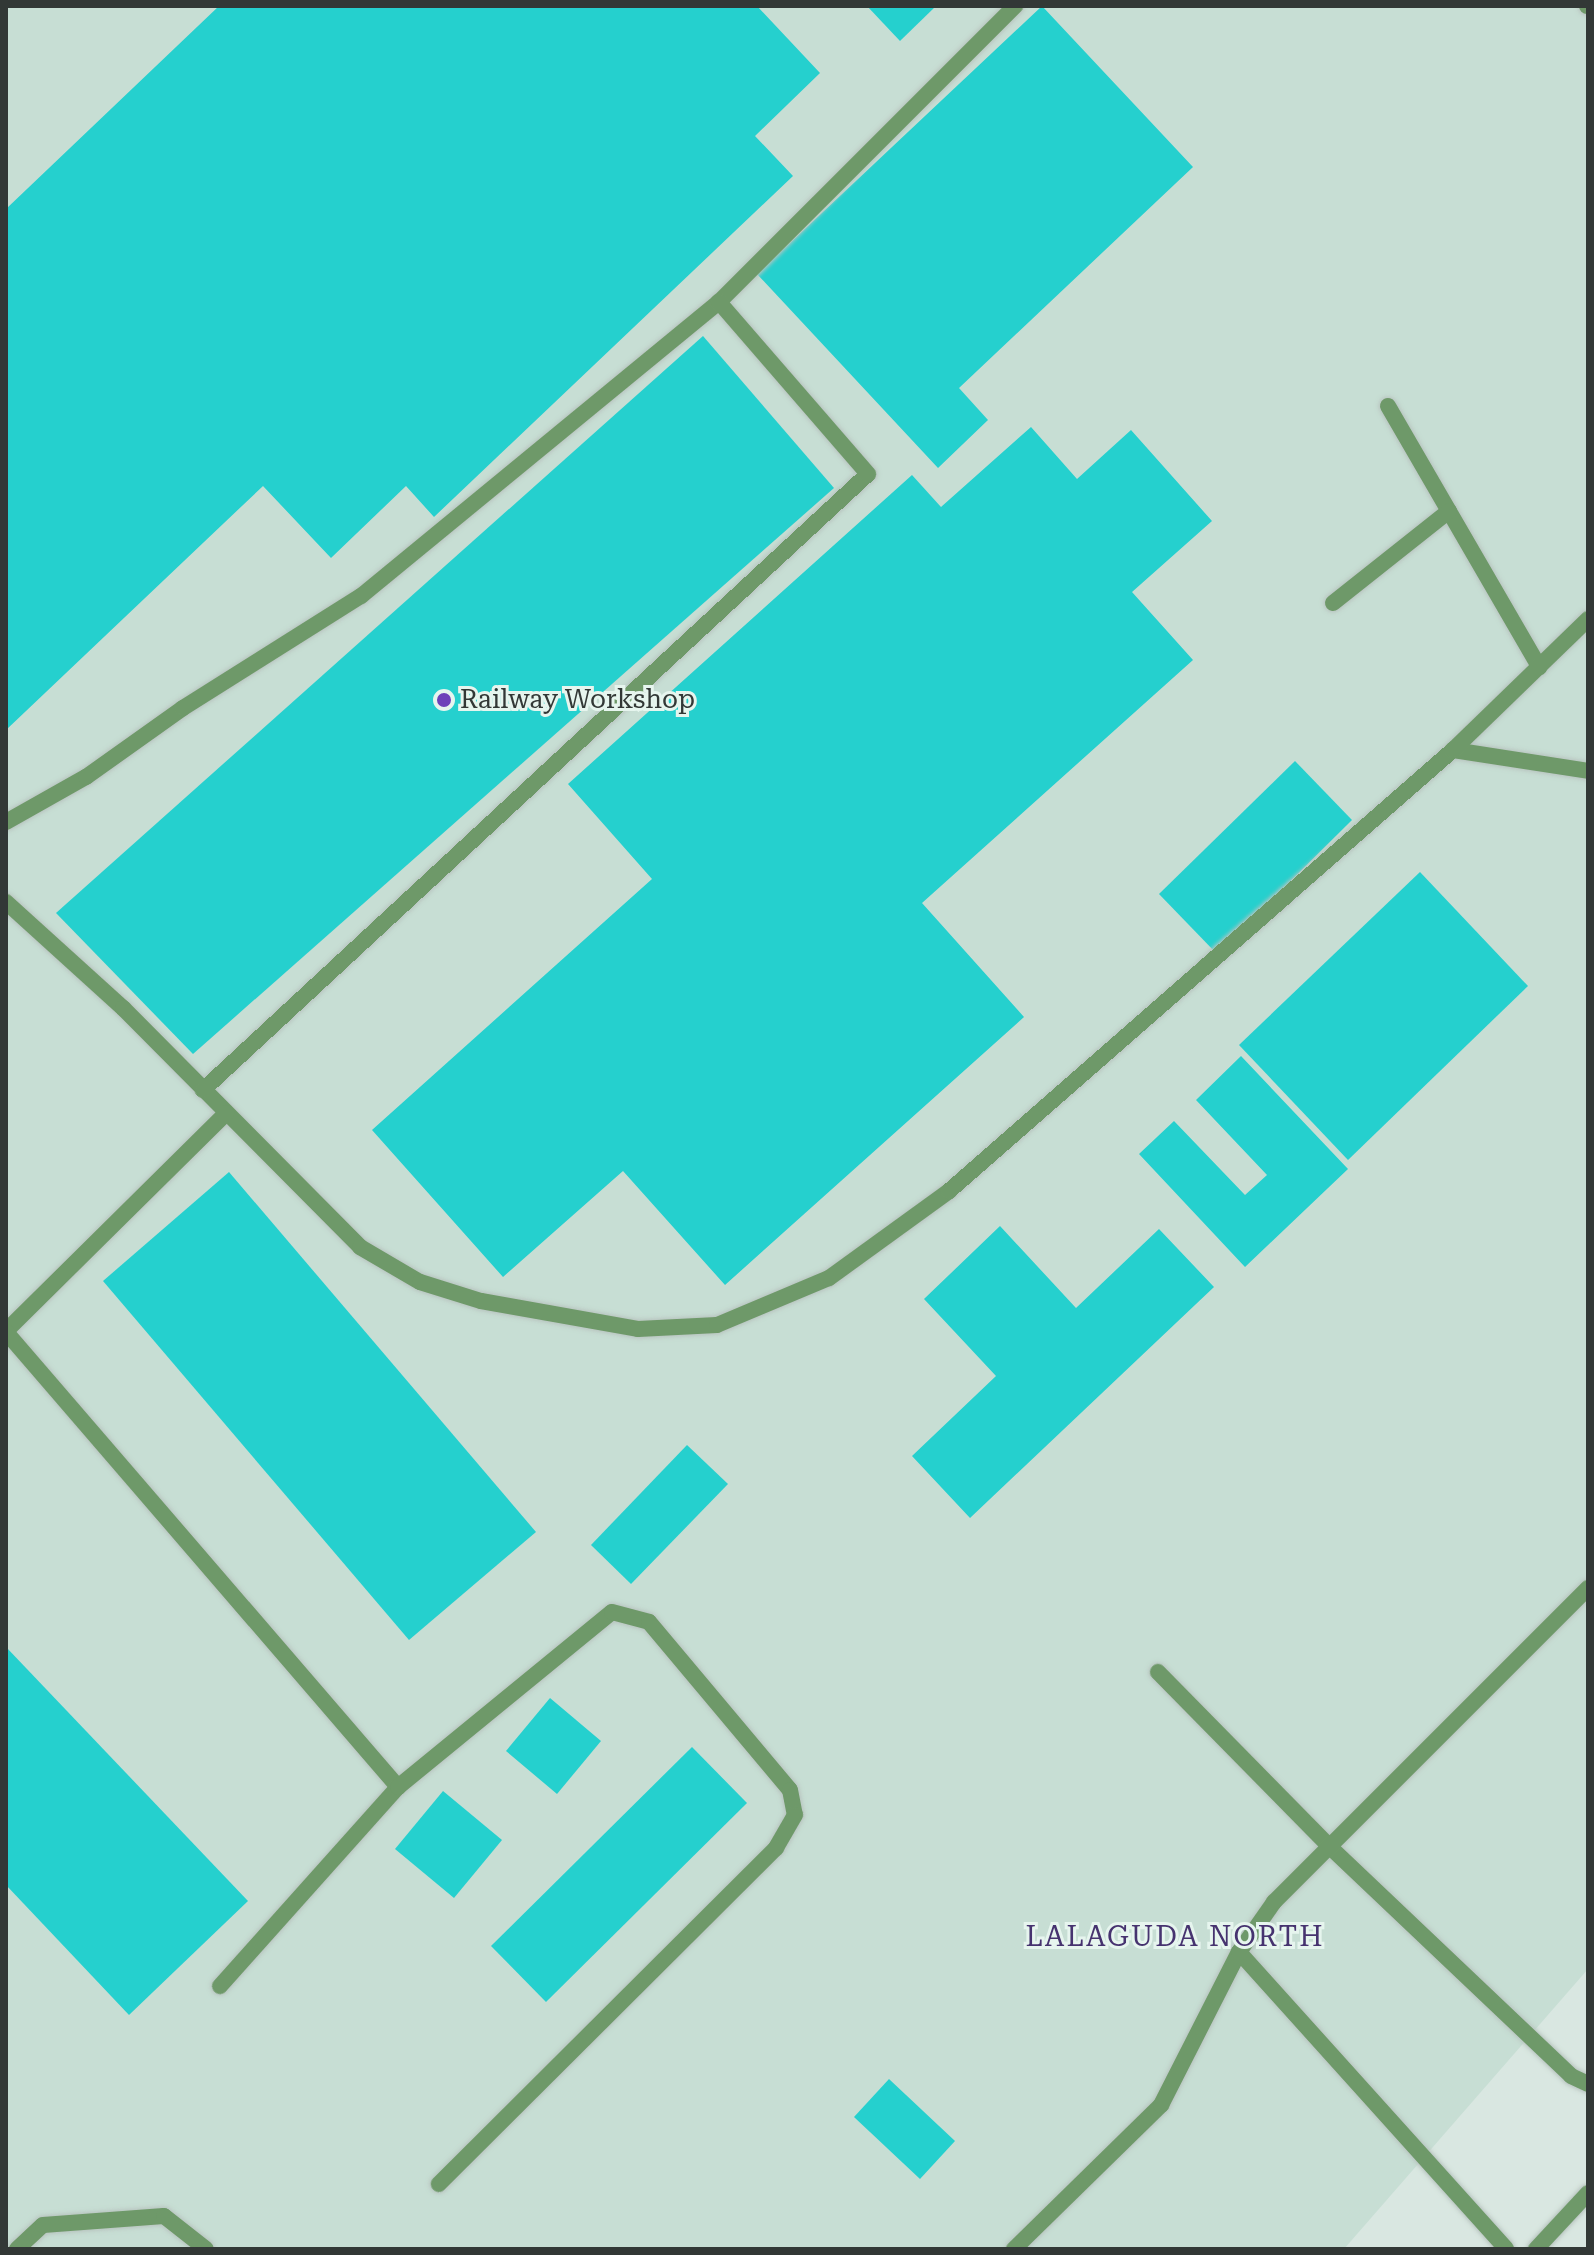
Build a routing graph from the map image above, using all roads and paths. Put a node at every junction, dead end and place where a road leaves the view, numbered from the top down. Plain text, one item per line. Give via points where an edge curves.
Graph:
1 (1015, 6) edge
2 (719, 302) junction
3 (1388, 406) dead end
4 (1449, 511) junction
5 (1333, 603) dead end
6 (1588, 619) edge
7 (1539, 667) junction
8 (1453, 750) junction
9 (1588, 771) edge
10 (6, 822) edge
11 (6, 902) edge
12 (203, 1090) junction
13 (226, 1113) junction
14 (6, 1332) edge
15 (1588, 1588) edge
16 (1158, 1672) dead end
17 (398, 1787) junction
18 (1330, 1847) junction
19 (1239, 1952) junction
20 (220, 1986) dead end
21 (1588, 2084) edge
22 (439, 2184) dead end
23 (1588, 2193) edge
24 (17, 2249) edge
25 (206, 2249) edge
26 (1014, 2249) edge
27 (1506, 2249) edge
28 (1536, 2249) edge

1 - 2 street
2 - 10 street via 361,596 183,708 86,777
2 - 12 street via 868,474
3 - 4 street
4 - 5 street
4 - 7 street
6 - 7 street
7 - 8 street
8 - 9 street
8 - 13 street via 949,1191 829,1278 717,1325 638,1329 481,1301 420,1282 360,1247
11 - 12 street
12 - 13 street
13 - 14 street
14 - 17 street
15 - 18 street
16 - 18 street
17 - 20 street
17 - 22 street via 612,1612 649,1622 790,1790 795,1815 776,1848
18 - 19 street via 1274,1902
18 - 21 street via 1571,2076
19 - 26 street via 1161,2105
19 - 27 street
23 - 28 street
24 - 25 street via 43,2225 164,2216

